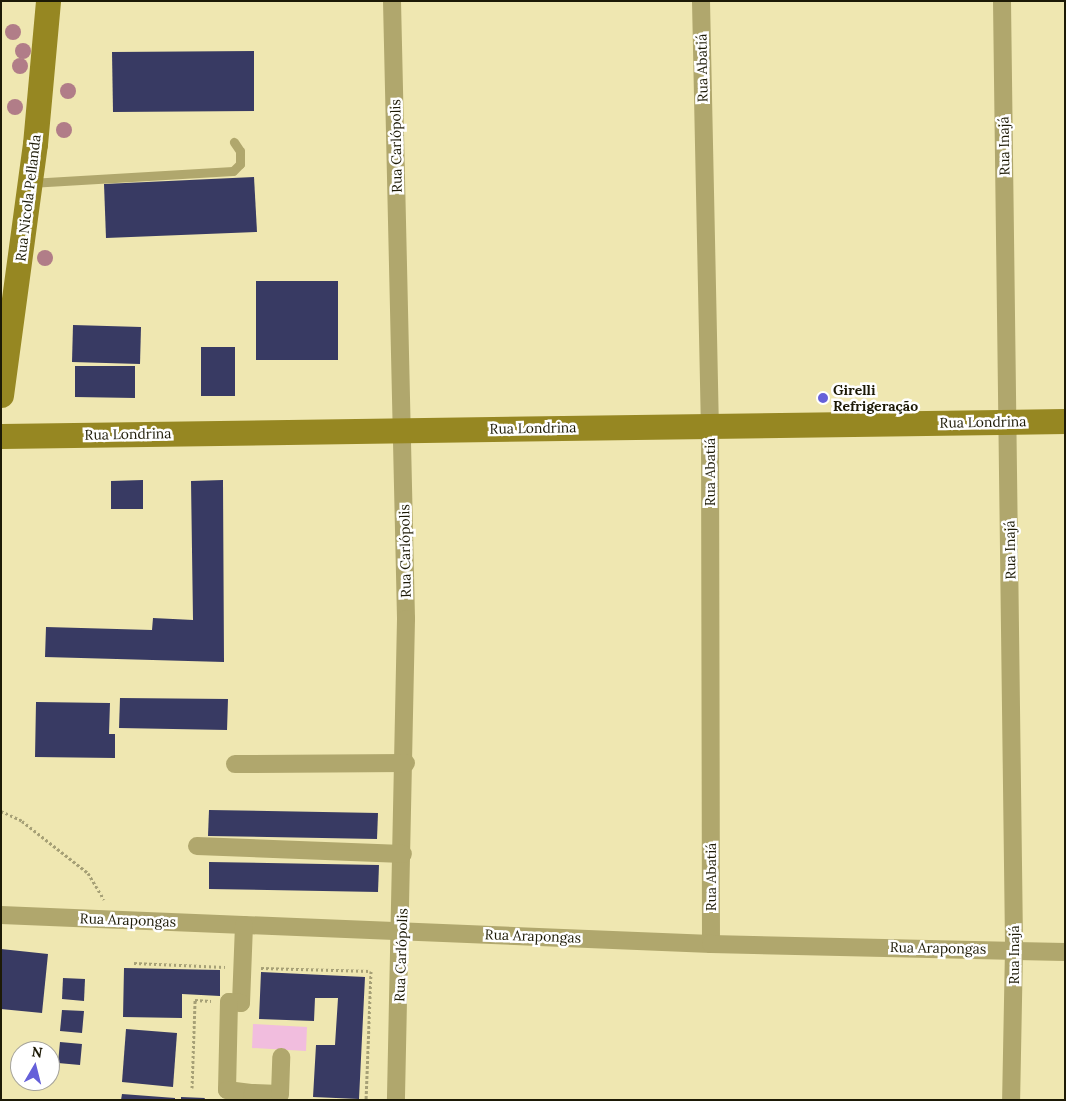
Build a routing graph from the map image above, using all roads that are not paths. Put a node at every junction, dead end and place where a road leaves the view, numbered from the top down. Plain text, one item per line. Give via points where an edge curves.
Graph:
1 (48, 1) edge
2 (392, 1) edge
3 (701, 1) edge
4 (1002, 1) edge
5 (234, 142) dead end
6 (30, 183) junction
7 (1, 395) edge
8 (1065, 421) edge
9 (1009, 422) junction
10 (710, 425) junction
11 (403, 429) junction
12 (1, 436) edge
13 (406, 763) junction
14 (235, 764) dead end
15 (197, 846) dead end
16 (403, 854) junction
17 (1, 915) edge
18 (244, 925) junction
19 (402, 931) junction
20 (711, 944) junction
21 (1014, 949) junction
22 (1065, 952) edge
23 (281, 1057) dead end
24 (252, 1096) edge
25 (396, 1100) edge
26 (1011, 1100) edge

1 - 6 street, Rua Nicola Pellanda
2 - 11 street, Rua Carlópolis
3 - 10 street, Rua Abatiá
4 - 9 street, Rua Inajá
5 - 6 lane via 240,150 240,164 233,171
6 - 7 street, Rua Nicola Pellanda
8 - 9 street, Rua Londrina
9 - 10 street, Rua Londrina
9 - 21 street, Rua Inajá
10 - 11 street, Rua Londrina
10 - 20 street, Rua Abatiá
11 - 12 street, Rua Londrina
11 - 13 street, Rua Carlópolis
13 - 14 street
13 - 16 street, Rua Carlópolis
15 - 16 street
16 - 19 street, Rua Carlópolis
17 - 18 street, Rua Arapongas
18 - 19 street, Rua Arapongas
18 - 24 street via 241,1003 229,1002 227,1090
19 - 20 street, Rua Arapongas
19 - 25 street, Rua Carlópolis
20 - 21 street, Rua Arapongas
21 - 22 street, Rua Arapongas
21 - 26 street, Rua Inajá
23 - 24 street via 280,1094

